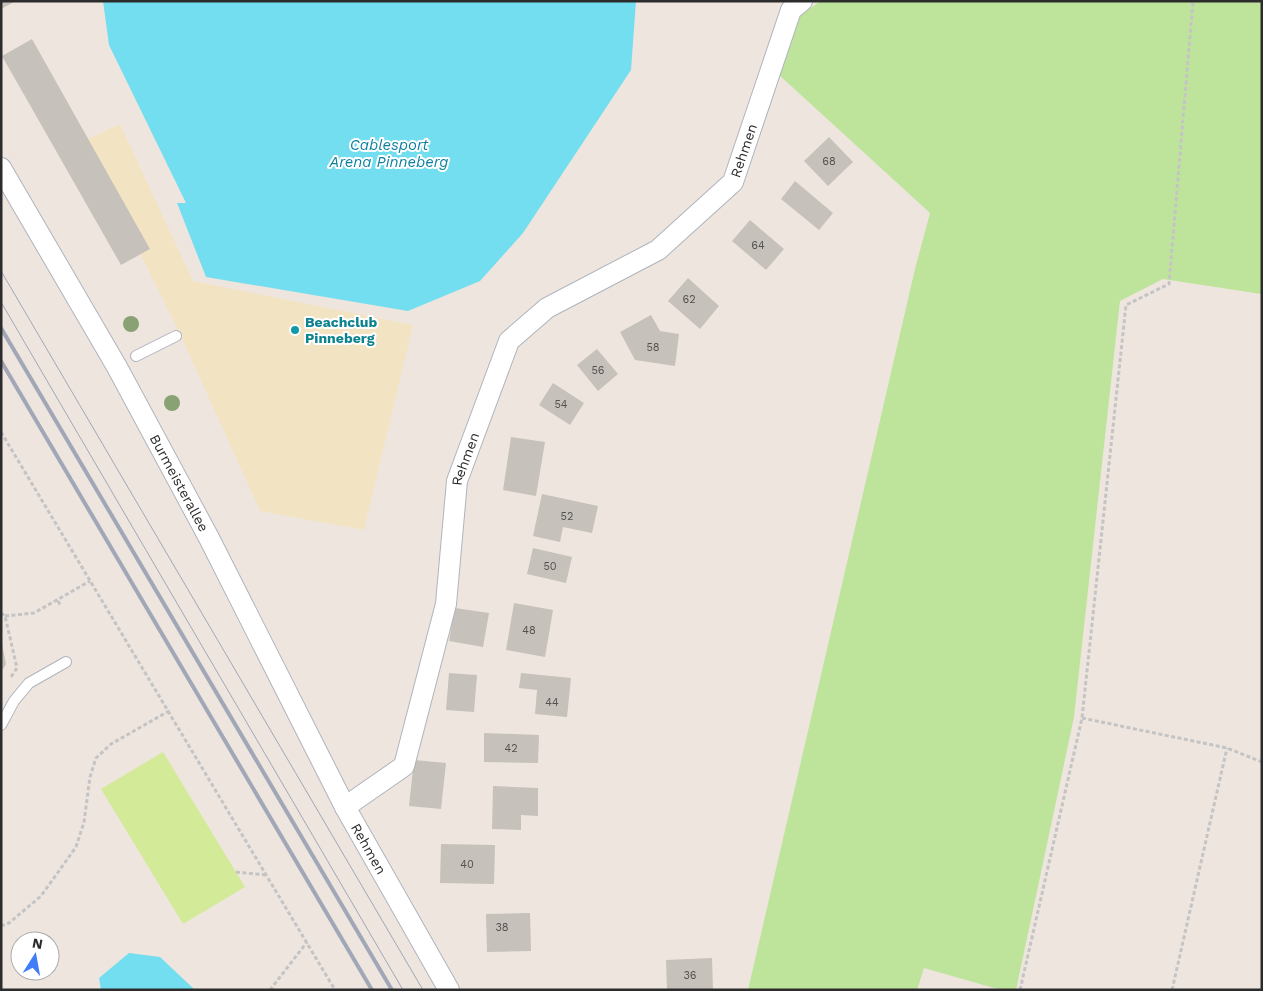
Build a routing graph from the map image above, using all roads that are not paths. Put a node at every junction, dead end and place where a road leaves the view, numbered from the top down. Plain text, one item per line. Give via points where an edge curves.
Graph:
1 (802, 1) edge
2 (1, 168) edge
3 (176, 336) dead end
4 (136, 356) dead end
5 (66, 662) dead end
6 (1, 725) edge
7 (345, 807) junction
8 (449, 990) edge

1 - 7 street, Rehmen via 791,10 732,182 658,250 547,308 509,341 456,481 446,604 404,766
2 - 7 street, Burmeisterallee via 117,366 209,538
3 - 4 lane
5 - 6 lane via 29,684 14,701
7 - 8 street, Rehmen

